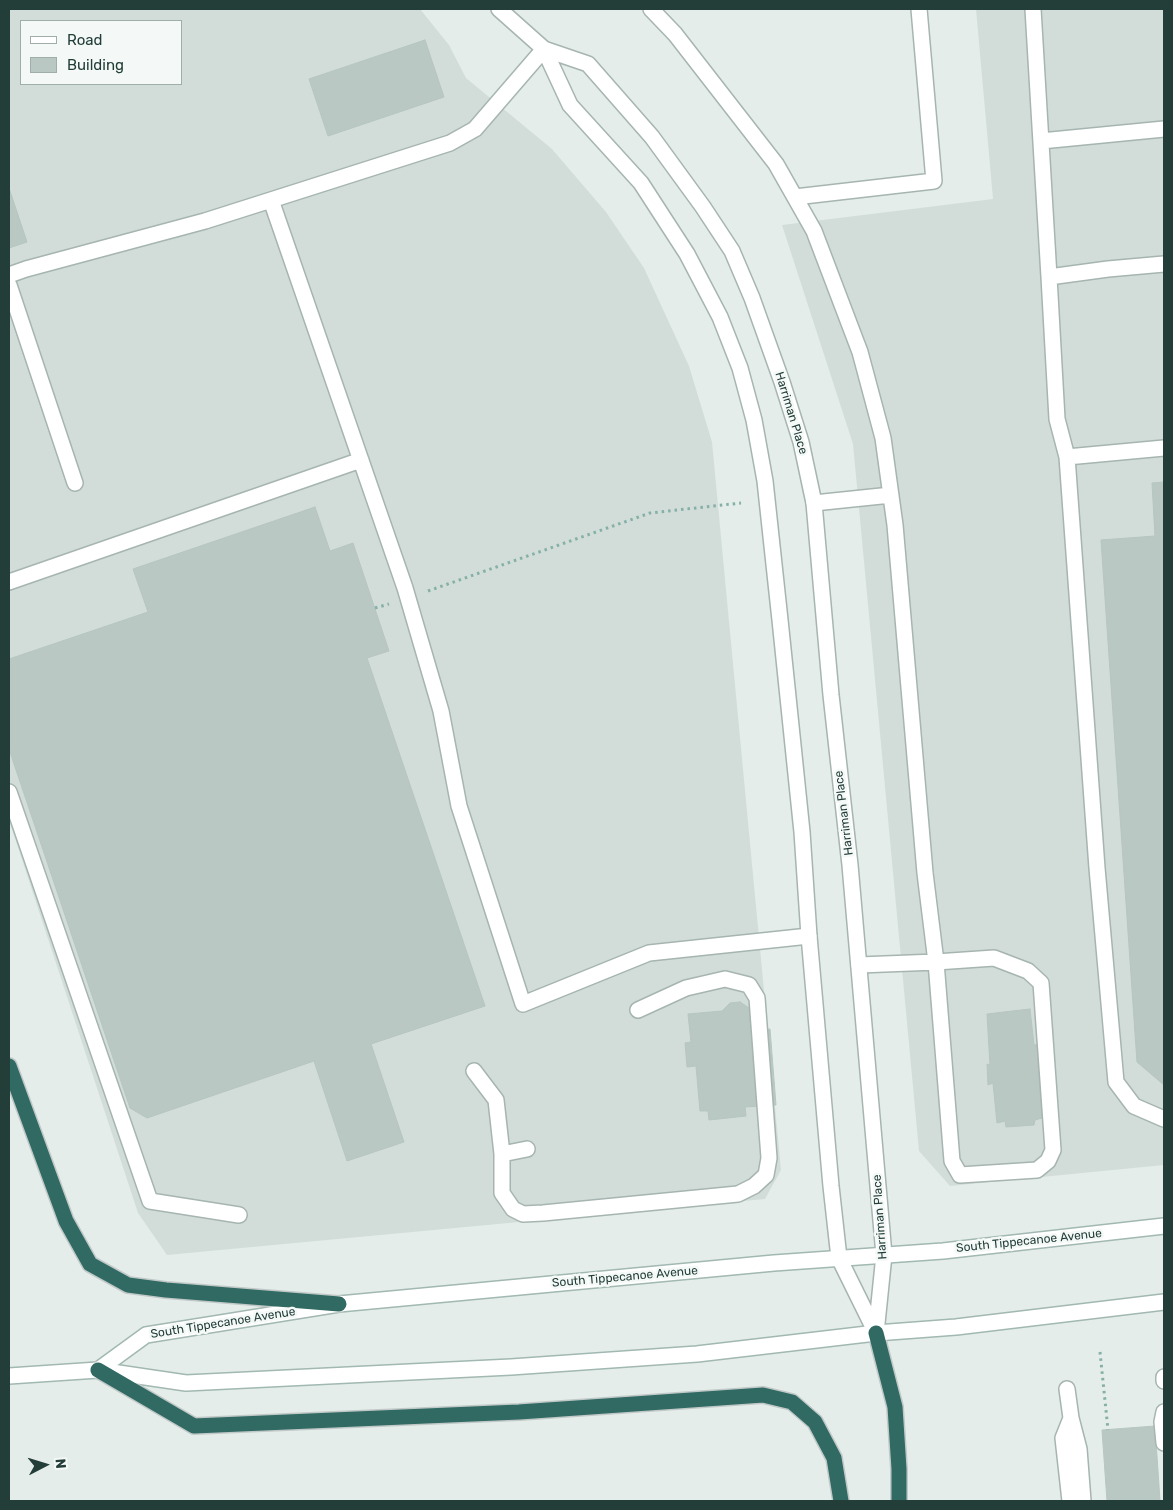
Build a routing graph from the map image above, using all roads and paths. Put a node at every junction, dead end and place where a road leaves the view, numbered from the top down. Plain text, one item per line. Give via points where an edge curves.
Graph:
1 (499, 9) edge
2 (651, 9) edge
3 (918, 9) edge
4 (1033, 9) edge
5 (544, 49) junction
6 (1164, 129) edge
7 (1041, 141) junction
8 (795, 197) junction
9 (271, 200) junction
10 (1164, 264) edge
11 (9, 275) edge
12 (1049, 277) junction
13 (9, 285) edge
14 (1164, 448) edge
15 (1067, 456) junction
16 (361, 460) junction
17 (75, 483) dead end
18 (891, 495) junction
19 (741, 503) dead end
20 (814, 503) junction
21 (9, 582) edge
22 (408, 598) junction
23 (375, 608) dead end
24 (9, 792) edge
25 (809, 936) junction
26 (936, 962) junction
27 (859, 965) junction
28 (638, 1010) dead end
29 (9, 1066) edge
30 (474, 1071) dead end
31 (1164, 1119) edge
32 (527, 1149) dead end
33 (502, 1154) junction
34 (239, 1215) dead end
35 (1164, 1226) edge
36 (884, 1255) junction
37 (839, 1258) junction
38 (1164, 1302) edge
39 (339, 1304) junction
40 (876, 1334) junction
41 (1100, 1352) dead end
42 (98, 1370) junction
43 (9, 1376) edge
44 (1164, 1377) edge
45 (1164, 1381) edge
46 (1067, 1389) dead end
47 (1164, 1412) edge
48 (1071, 1418) junction
49 (1108, 1430) dead end
50 (1164, 1444) edge
51 (841, 1501) edge
52 (899, 1501) edge
53 (1070, 1501) edge
54 (1083, 1501) edge

1 - 5 street, Harriman Place
2 - 8 street via 675,34 776,164
3 - 8 street via 934,181
4 - 7 street
5 - 9 street via 475,129 450,143
5 - 20 street, Harriman Place via 588,64 652,137 732,251 782,382 801,442
5 - 25 street, Harriman Place via 570,105 640,183 687,254 720,317 740,368 766,481 802,832
6 - 7 street
7 - 12 street
8 - 18 street via 814,231 860,352 884,438
9 - 11 street via 205,222
9 - 16 street
10 - 12 street
12 - 15 street via 1057,419
13 - 17 street
14 - 15 street
15 - 31 street via 1116,1082 1134,1106
16 - 21 street
16 - 22 street
18 - 20 street
18 - 26 street
19 - 22 path via 650,513
20 - 27 street, Harriman Place via 830,695
22 - 23 path
22 - 25 street via 441,710 459,806 523,1004 650,953
24 - 34 street via 150,1201
25 - 37 street, Harriman Place
26 - 26 street via 994,958 1028,971 1041,983 1053,1150 1048,1161 1037,1170 960,1175 952,1161
26 - 27 street
27 - 36 street, Harriman Place
28 - 33 street via 686,988 725,979 749,985 757,998 766,1096 770,1158 766,1175 738,1194 522,1214 513,1209 502,1193
29 - 39 highway via 66,1221 90,1264 128,1285
30 - 33 street via 496,1100
32 - 33 street
35 - 36 street, South Tippecanoe Avenue
36 - 37 street, South Tippecanoe Avenue
36 - 40 street, Harriman Place
37 - 39 street, South Tippecanoe Avenue
37 - 40 street, Harriman Place
38 - 40 street
39 - 42 street, South Tippecanoe Avenue via 146,1335
40 - 42 street via 698,1354 186,1383
40 - 52 highway via 895,1407
41 - 49 path
42 - 43 street
42 - 51 highway via 194,1426 519,1412 764,1395 792,1402 815,1422 834,1458
44 - 45 street
46 - 48 street
47 - 50 street
48 - 53 street via 1063,1438
48 - 54 street via 1079,1449

